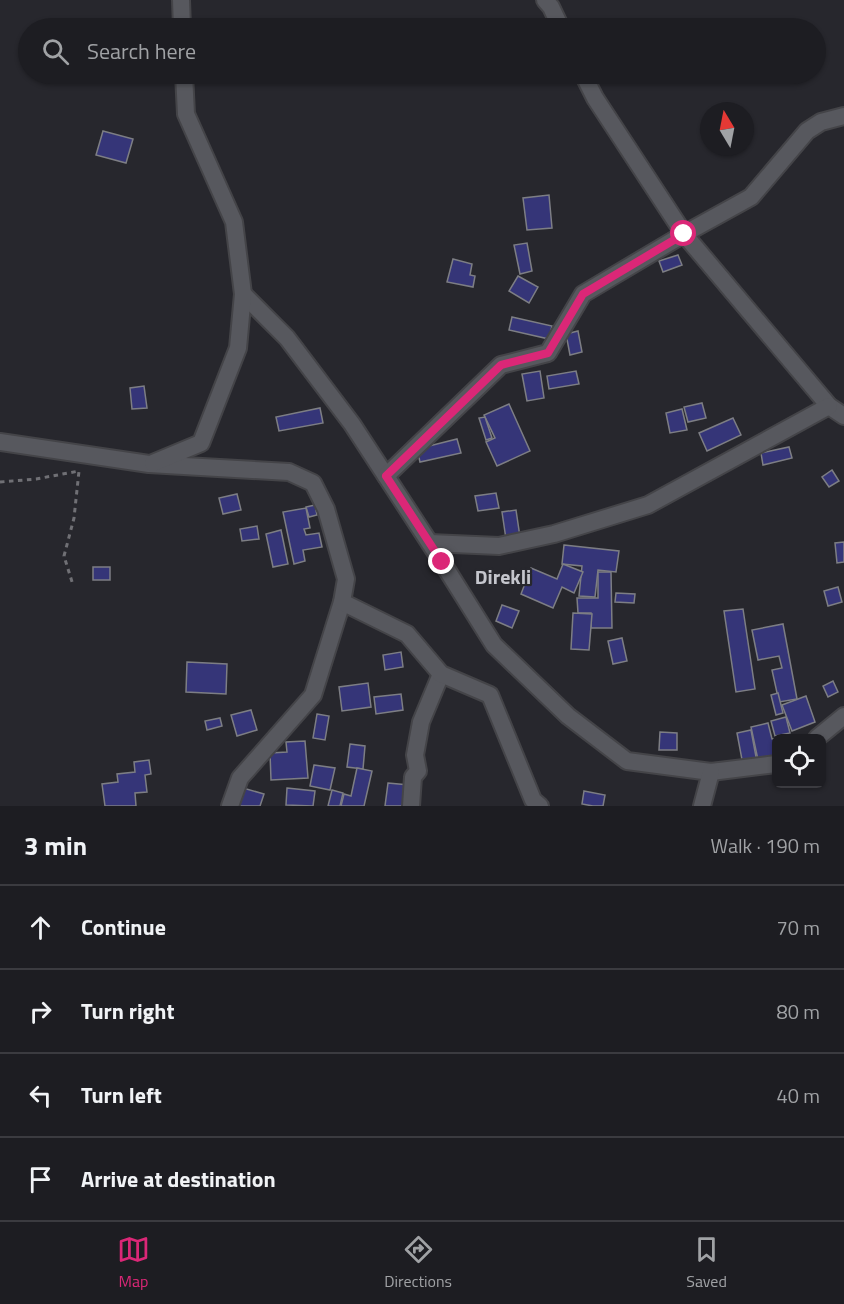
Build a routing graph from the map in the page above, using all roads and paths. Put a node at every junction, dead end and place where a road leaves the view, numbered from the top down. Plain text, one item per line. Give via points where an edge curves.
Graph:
1 (181, 0) edge
2 (545, 0) edge
3 (182, 18) edge
4 (556, 18) edge
5 (184, 84) edge
6 (588, 84) edge
7 (844, 116) edge
8 (684, 234) junction
9 (243, 294) junction
10 (830, 406) junction
11 (844, 416) edge
12 (0, 442) edge
13 (149, 464) junction
14 (386, 476) junction
15 (0, 482) edge
16 (430, 543) junction
17 (73, 585) dead end
18 (342, 602) junction
19 (441, 675) junction
20 (844, 716) edge
21 (823, 734) edge
22 (772, 765) edge
23 (711, 772) junction
24 (230, 806) edge
25 (411, 806) edge
26 (540, 806) edge
27 (702, 806) edge

1 - 3 street
2 - 4 street
5 - 9 street via 186,114 234,222
6 - 8 street
7 - 8 street via 807,130 751,197
8 - 10 street
8 - 14 street via 583,294 548,353 501,365
9 - 13 street via 238,348 201,443
9 - 14 street via 287,338
10 - 11 street
10 - 16 street via 648,505 554,534 499,546
12 - 13 street
13 - 18 street via 289,472 313,483 326,509 346,579
14 - 16 street
15 - 17 path via 79,471 74,518 64,556
16 - 23 street via 494,645 568,716 627,761
18 - 19 street via 407,634
18 - 24 street via 313,695 240,778
19 - 25 street via 421,722
19 - 26 street via 490,694 533,800
20 - 21 street
22 - 23 street
23 - 27 street

